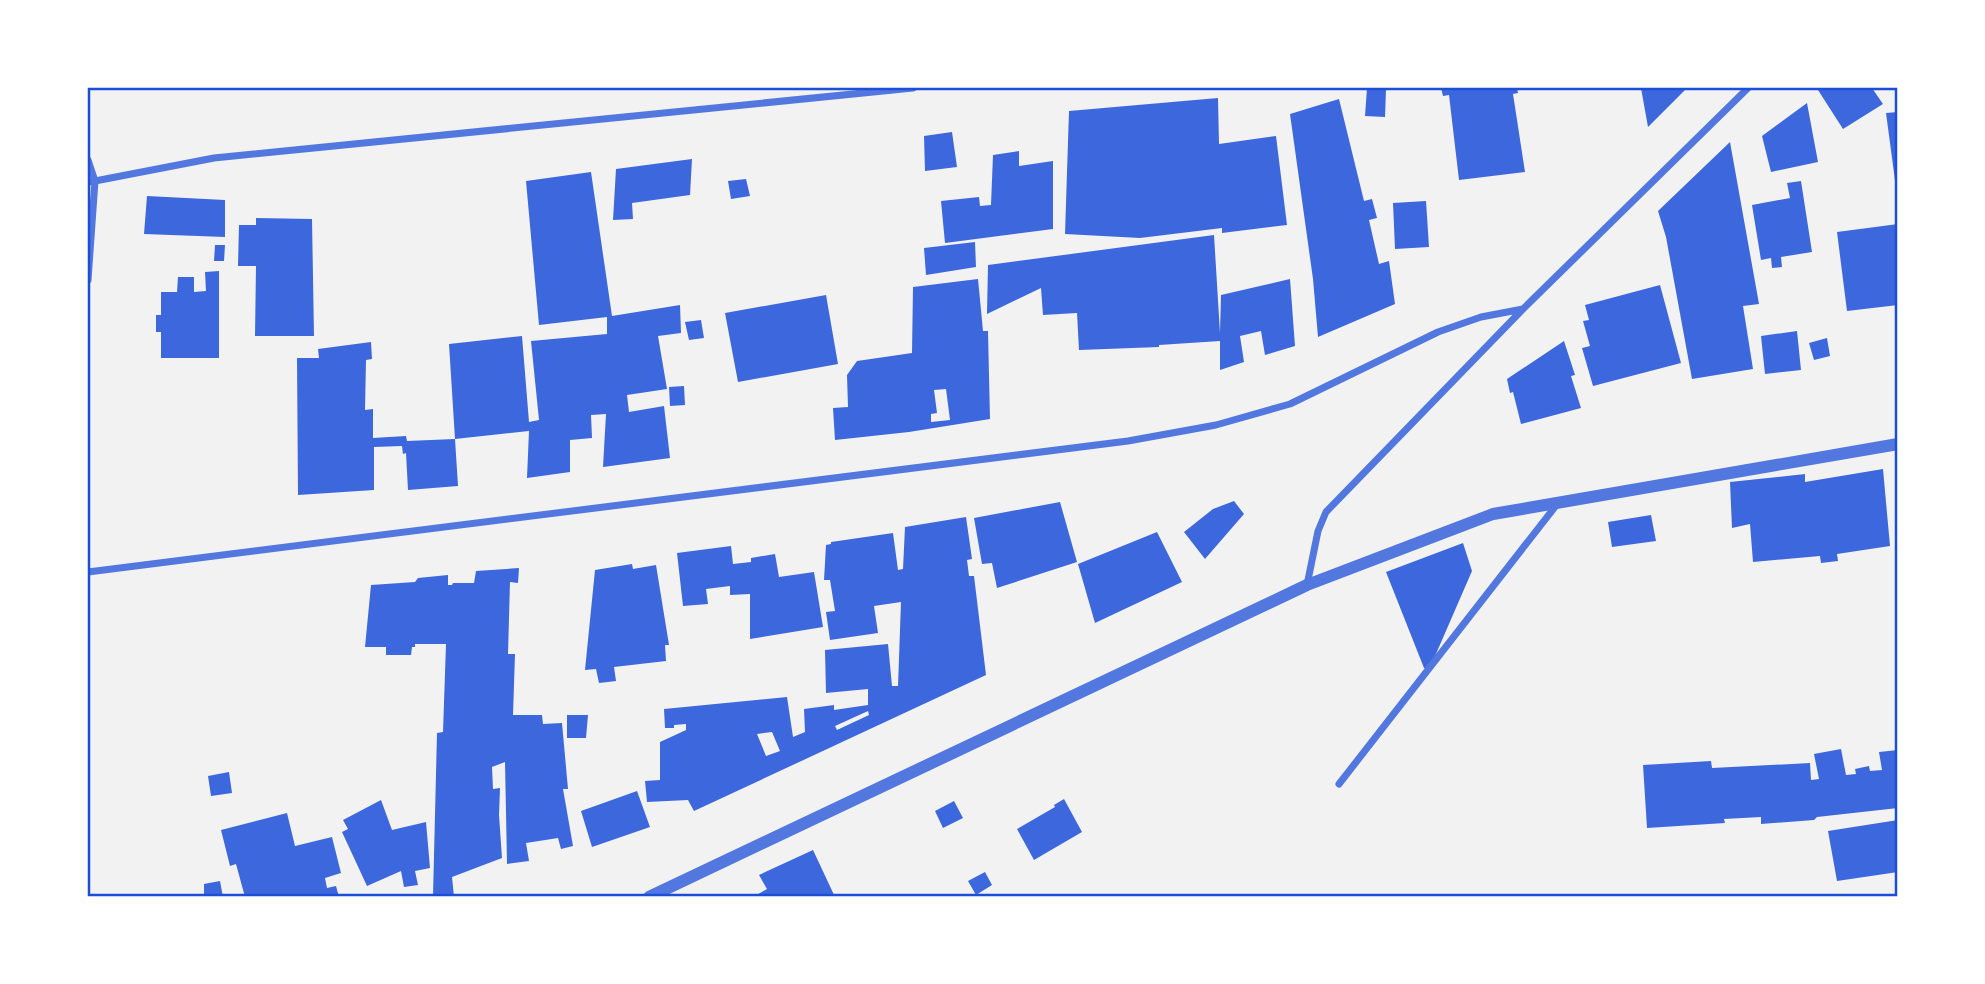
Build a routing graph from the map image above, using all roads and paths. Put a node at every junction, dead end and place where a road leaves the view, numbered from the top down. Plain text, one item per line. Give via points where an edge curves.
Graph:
1 (913, 88) edge
2 (1748, 88) edge
3 (88, 160) edge
4 (91, 182) edge
5 (88, 280) edge
6 (1523, 309) junction
7 (1898, 444) edge
8 (1558, 502) junction
9 (88, 572) edge
10 (1307, 585) junction
11 (1339, 784) dead end
12 (649, 897) edge

1 - 4 street via 214,158
2 - 6 street
3 - 4 street
4 - 5 street
6 - 9 street via 1438,332 1290,404 1216,425
6 - 10 street via 1326,512
7 - 8 street
8 - 10 street via 1493,514
8 - 11 street
10 - 12 street

